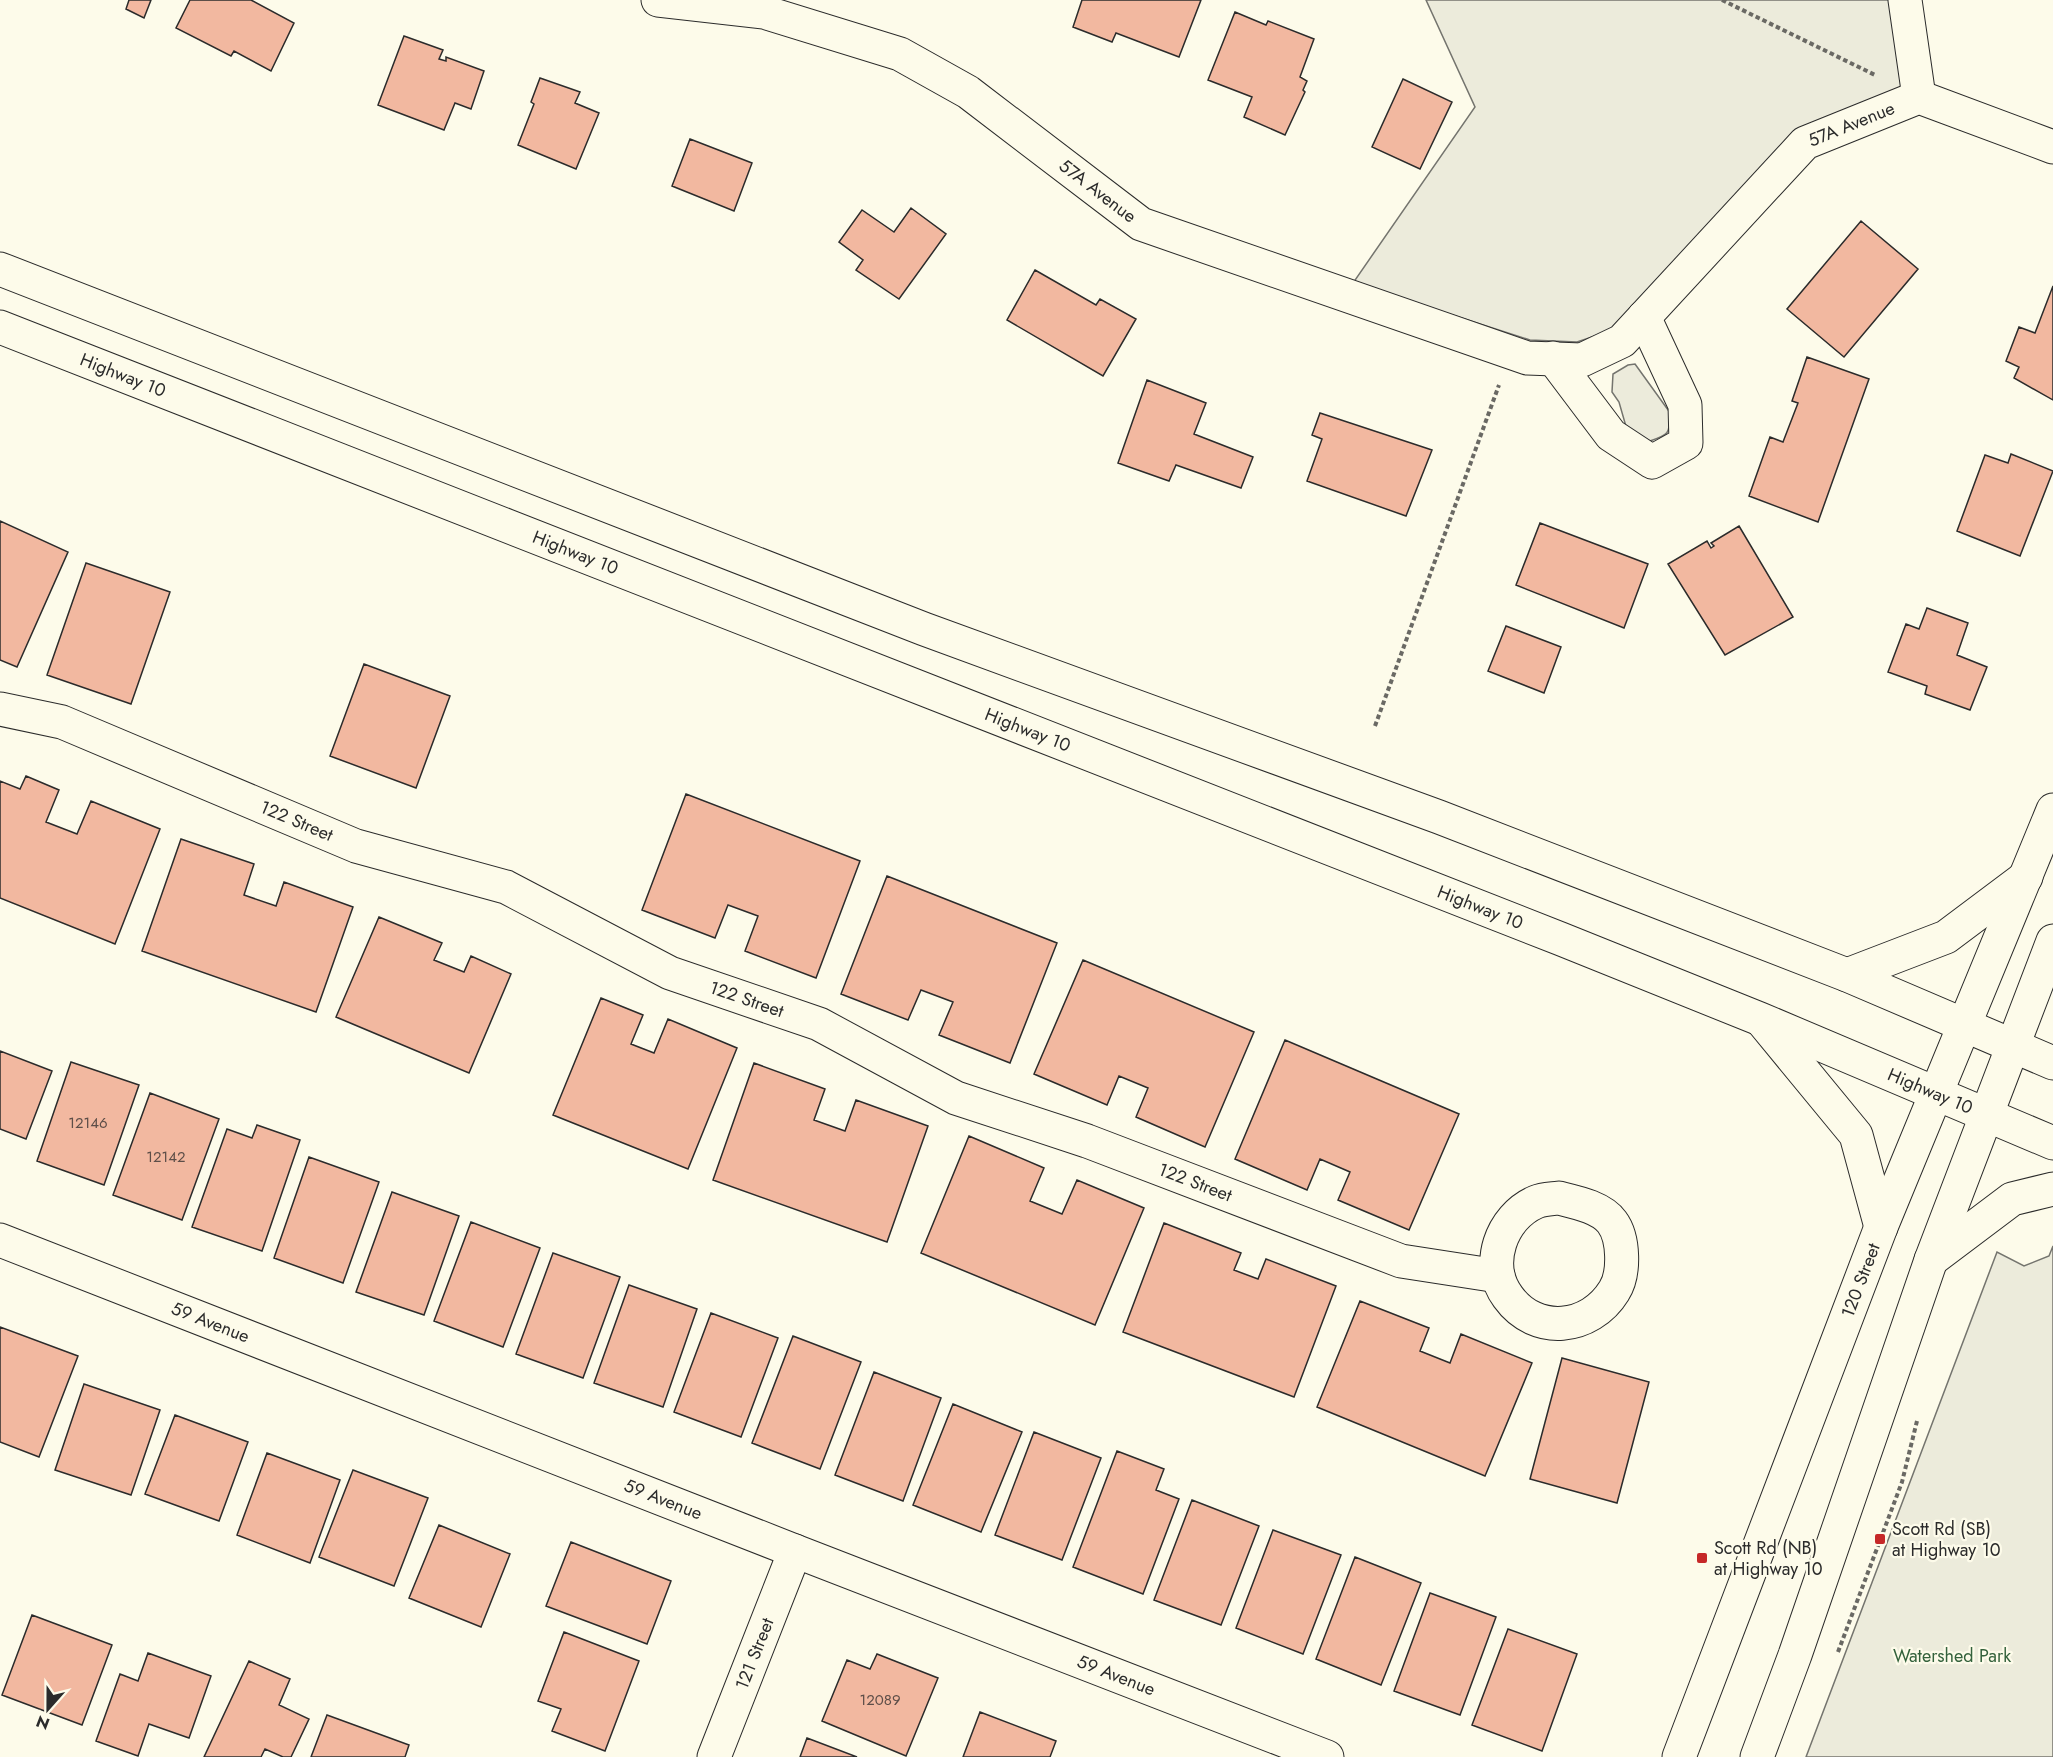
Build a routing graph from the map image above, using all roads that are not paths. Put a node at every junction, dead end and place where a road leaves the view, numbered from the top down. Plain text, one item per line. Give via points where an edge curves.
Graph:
1 (658, 0) edge
2 (1905, 0) edge
3 (1919, 97) junction
4 (2053, 147) edge
5 (0, 269) edge
6 (1644, 317) junction
7 (0, 327) edge
8 (1553, 358) junction
9 (0, 709) edge
10 (2053, 810) edge
11 (2026, 877) junction
12 (2053, 941) edge
13 (1847, 975) junction
14 (1760, 1019) junction
15 (1965, 1025) junction
16 (2013, 1046) junction
17 (2053, 1063) edge
18 (1937, 1093) junction
19 (1987, 1114) junction
20 (2053, 1143) edge
21 (2053, 1189) edge
22 (1881, 1227) junction
23 (0, 1240) edge
24 (1931, 1260) junction
25 (1498, 1276) dead end
26 (795, 1551) junction
27 (714, 1757) edge
28 (1328, 1757) edge
29 (1679, 1757) edge
30 (1757, 1757) edge

1 - 8 main road, 57A Avenue via 764,12 900,54 968,92 1141,224 1527,358
2 - 3 main road
3 - 4 main road, 57A Avenue
3 - 6 main road, 57A Avenue via 1805,143
5 - 13 main road via 924,629 1439,816
6 - 8 main road, 57A Avenue via 1622,341 1582,360
6 - 8 main road via 1685,405 1686,443 1652,462 1611,435
7 - 14 main road, Highway 10
9 - 25 main road, 122 Street via 62,722 356,846 506,887 670,973 819,1024 956,1098 1087,1141 1401,1261
10 - 11 main road, 120 Street
11 - 13 main road via 1946,937
11 - 15 main road, 120 Street
12 - 16 main road
13 - 15 main road
14 - 18 main road, Highway 10
14 - 22 main road via 1856,1134
15 - 16 main road
15 - 18 main road, 120 Street
16 - 17 main road
16 - 19 main road
18 - 19 main road, Highway 10
18 - 22 main road, 120 Street
19 - 20 main road, Highway 10
19 - 24 main road
21 - 24 main road via 2012,1199
22 - 29 main road, 120 Street
23 - 26 main road, 59 Avenue
24 - 30 main road via 1796,1655
26 - 27 main road, 121 Street
26 - 28 main road, 59 Avenue

